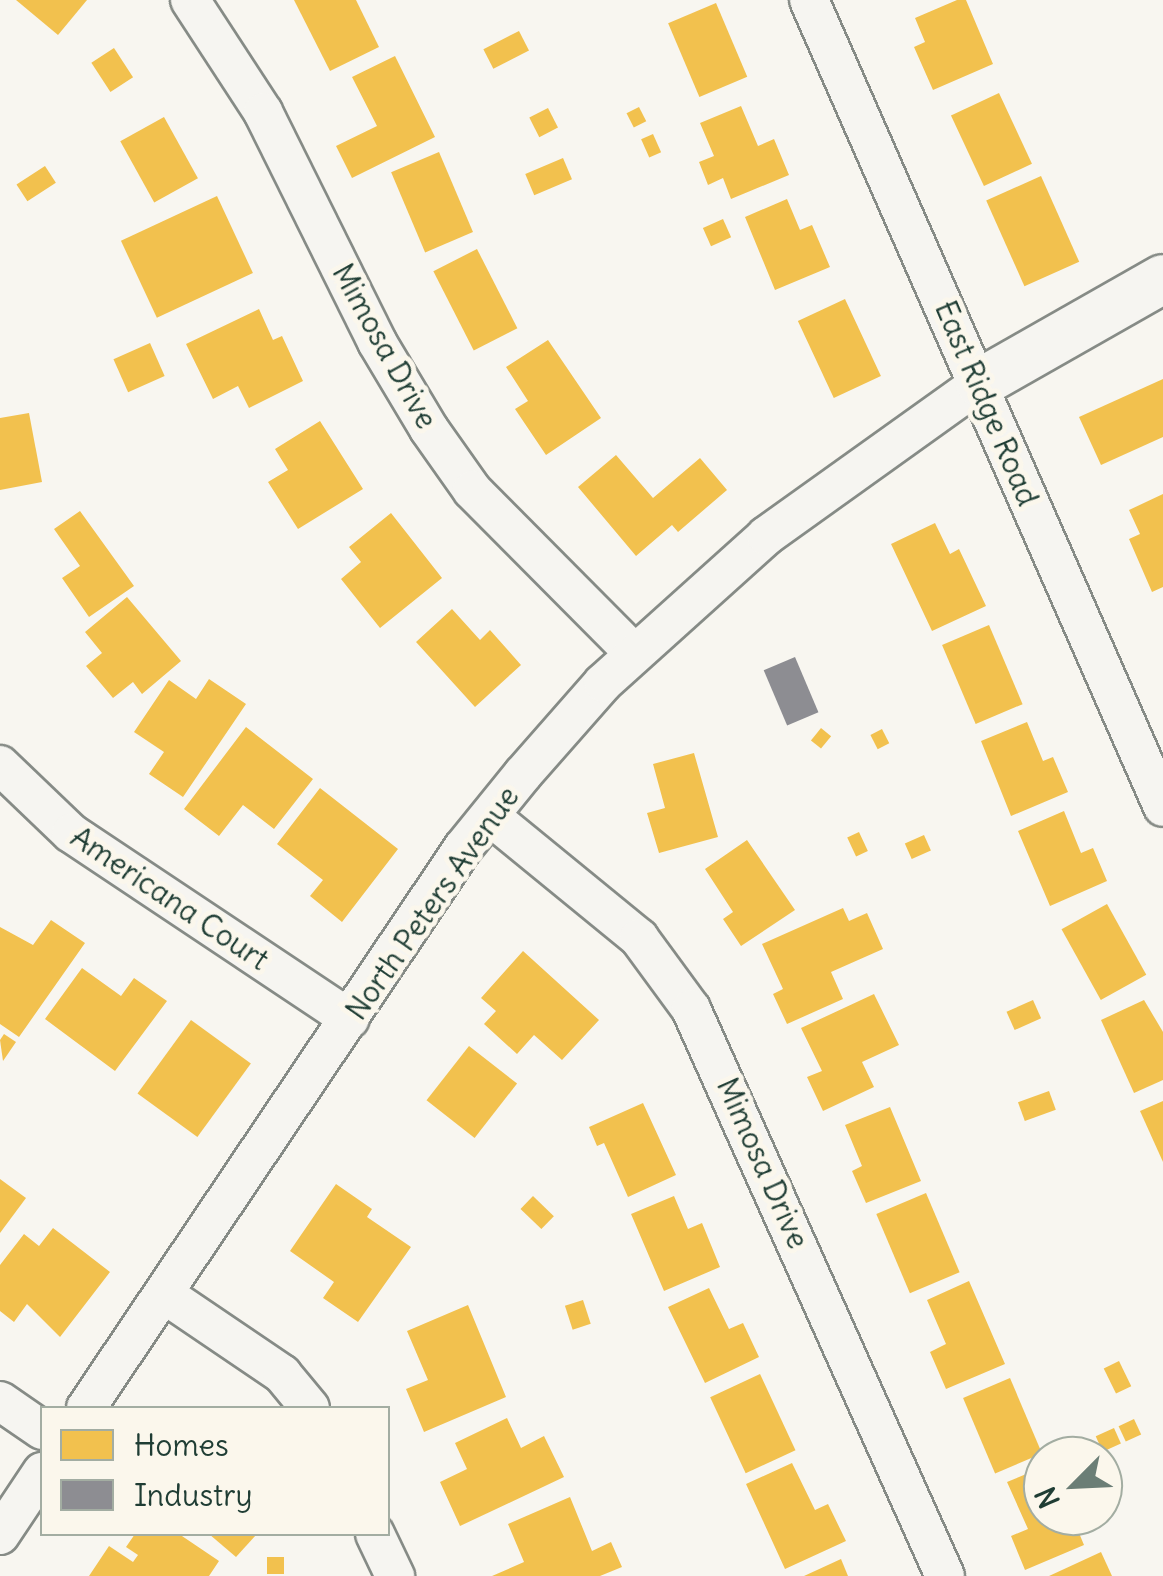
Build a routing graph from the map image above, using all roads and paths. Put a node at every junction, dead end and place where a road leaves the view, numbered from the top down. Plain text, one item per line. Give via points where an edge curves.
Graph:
1 (190, 0) edge
2 (809, 0) edge
3 (1163, 279) edge
4 (980, 383) junction
5 (634, 653) junction
6 (0, 765) edge
7 (1163, 807) edge
8 (490, 816) junction
9 (350, 1019) junction
10 (164, 1294) junction
11 (0, 1401) edge
12 (87, 1406) edge
13 (308, 1406) edge
14 (40, 1429) edge
15 (40, 1475) edge
16 (0, 1534) edge
17 (376, 1536) edge
18 (394, 1576) edge
19 (945, 1576) edge

1 - 5 street, Mimosa Drive via 262,112 376,342 429,430 472,490
2 - 4 street, East Ridge Road
3 - 4 street, North Peters Avenue
4 - 5 street, North Peters Avenue via 766,536
4 - 7 street, East Ridge Road
5 - 8 street, North Peters Avenue
6 - 9 street, Americana Court via 71,833
8 - 9 street, North Peters Avenue
8 - 19 street, Mimosa Drive via 639,938 692,1009
9 - 10 street, North Peters Avenue
10 - 12 street, North Peters Avenue
10 - 13 street via 282,1374
11 - 14 street
15 - 16 street
17 - 18 street

